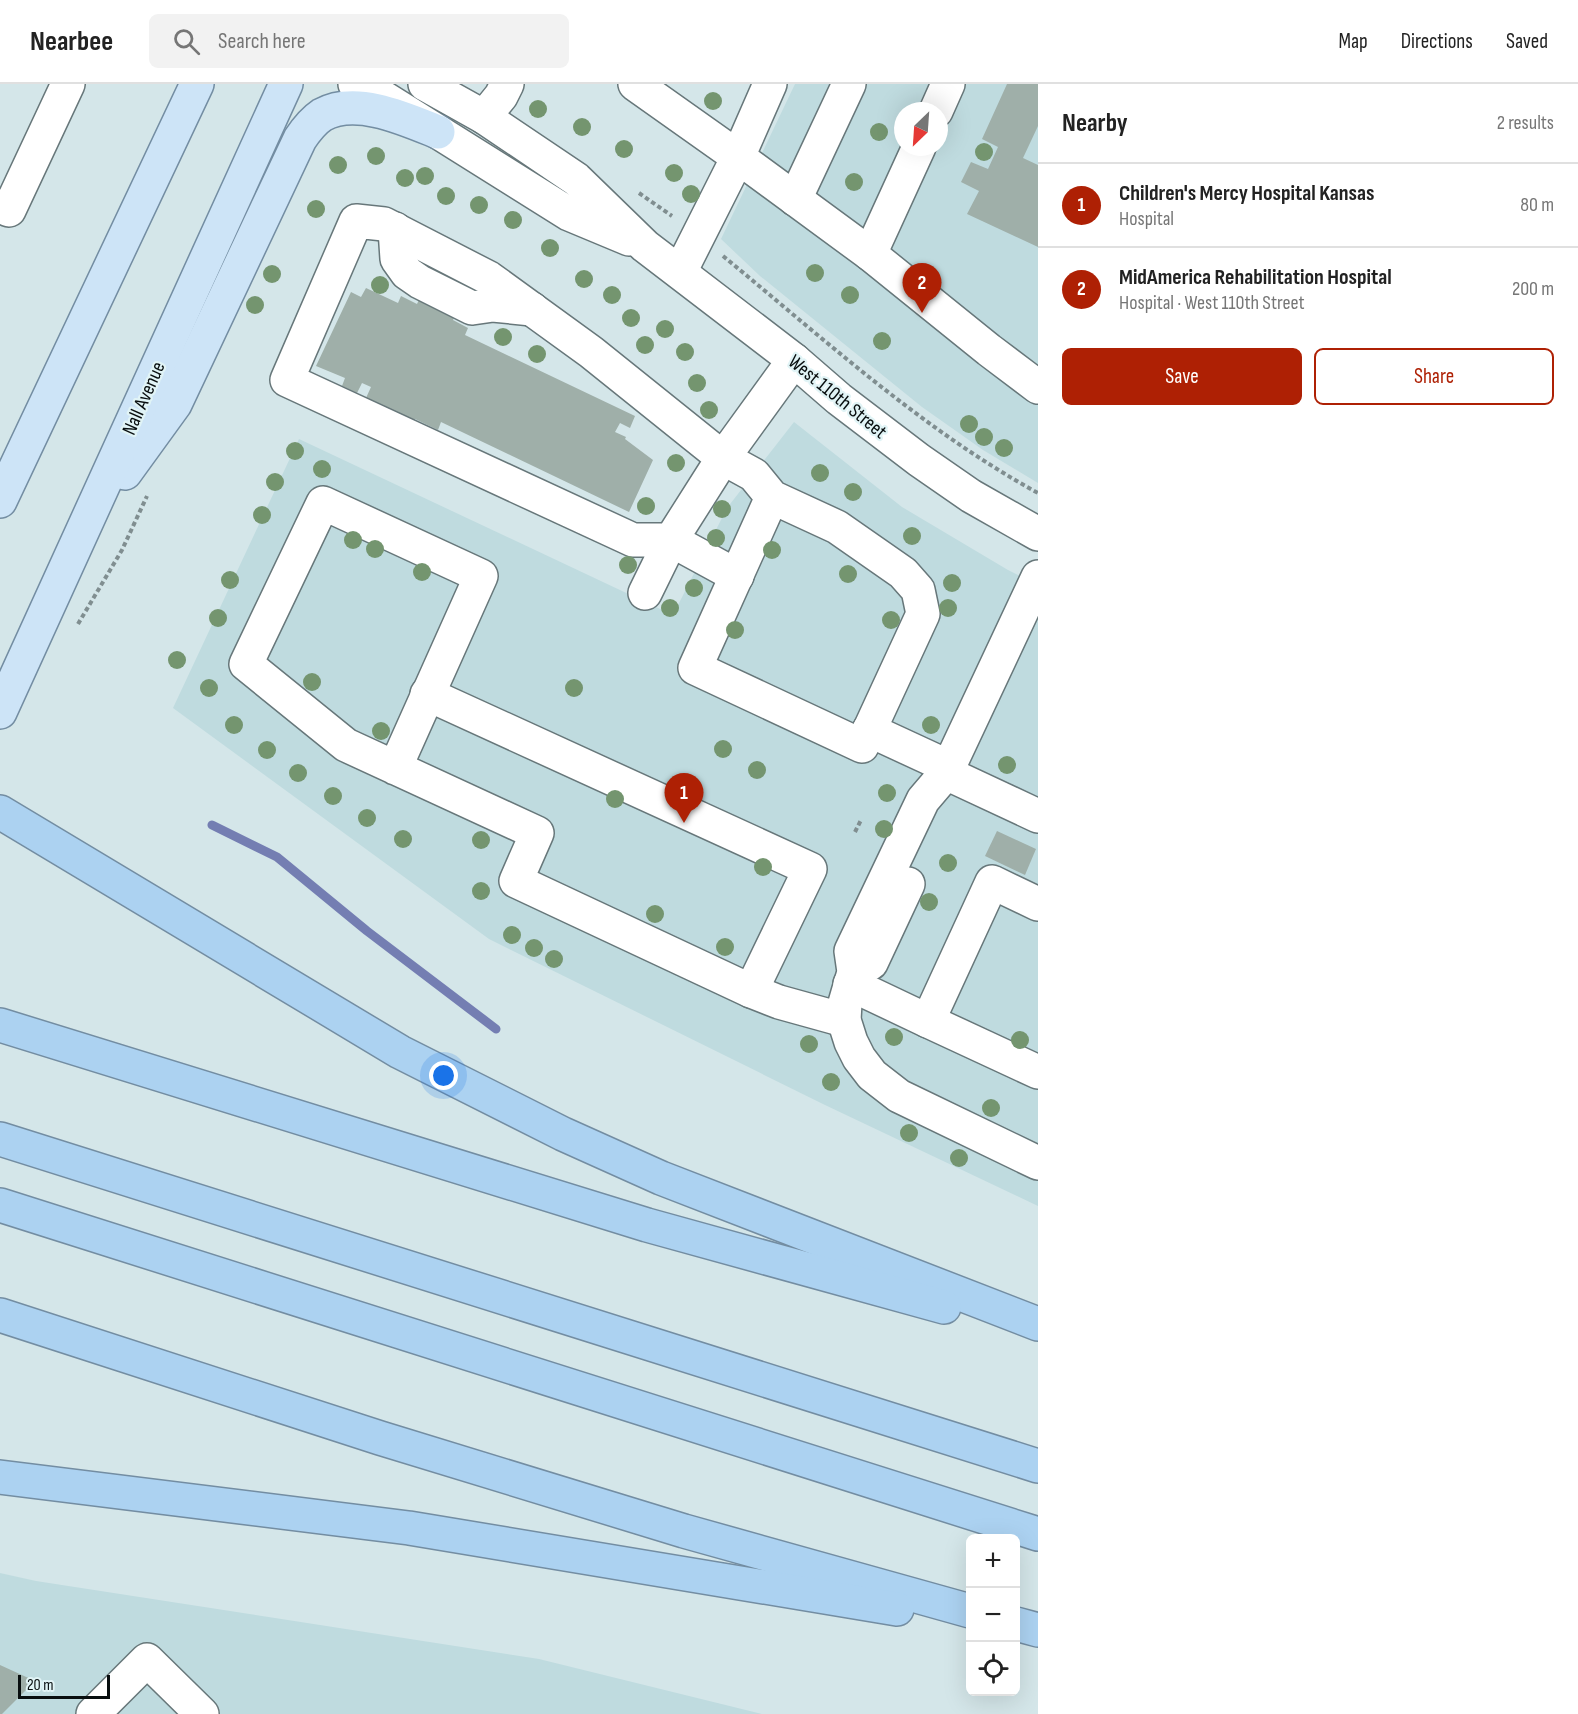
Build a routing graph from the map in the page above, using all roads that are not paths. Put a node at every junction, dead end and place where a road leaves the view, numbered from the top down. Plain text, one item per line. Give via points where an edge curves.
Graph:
1 (68, 84) edge
2 (197, 84) edge
3 (286, 84) edge
4 (355, 84) edge
5 (425, 84) edge
6 (507, 84) edge
7 (635, 84) edge
8 (770, 84) edge
9 (849, 84) edge
10 (948, 84) edge
11 (940, 102) edge
12 (483, 117) junction
13 (438, 132) junction
14 (738, 156) junction
15 (915, 156) edge
16 (795, 199) junction
17 (3, 216) edge
18 (645, 246) junction
19 (870, 254) junction
20 (681, 272) junction
21 (794, 360) junction
22 (1038, 387) edge
23 (723, 458) junction
24 (772, 497) junction
25 (0, 501) edge
26 (82, 532) junction
27 (1038, 534) edge
28 (671, 540) junction
29 (737, 576) junction
30 (1038, 577) edge
31 (645, 592) dead end
32 (427, 694) junction
33 (0, 712) edge
34 (866, 738) junction
35 (395, 768) junction
36 (946, 773) junction
37 (0, 812) edge
38 (1038, 816) edge
39 (1038, 904) edge
40 (852, 978) junction
41 (751, 991) junction
42 (844, 1020) junction
43 (928, 1021) junction
44 (0, 1024) edge
45 (1038, 1072) edge
46 (0, 1139) edge
47 (1038, 1163) edge
48 (0, 1205) edge
49 (0, 1315) edge
50 (1038, 1324) edge
51 (1038, 1333) edge
52 (1038, 1466) edge
53 (0, 1477) edge
54 (1038, 1534) edge
55 (966, 1610) edge
56 (966, 1620) edge
57 (1020, 1625) edge
58 (1020, 1629) edge
59 (1038, 1631) edge
60 (93, 1714) edge
61 (202, 1714) edge

1 - 17 street
2 - 25 main road
3 - 26 main road, Nall Avenue
4 - 13 street, West 110th Street
5 - 12 street, West 110th Street
6 - 12 street
7 - 14 street
8 - 14 street
9 - 16 street
10 - 11 street
12 - 18 street, West 110th Street via 576,179
13 - 18 street, West 110th Street via 568,214
13 - 26 main road via 392,114 361,109 331,112 309,126 175,404
14 - 16 street
14 - 20 street
15 - 19 street
16 - 19 street
18 - 20 street, West 110th Street
19 - 22 street
20 - 21 street, West 110th Street
21 - 23 street
21 - 27 street, West 110th Street via 919,460 971,496
23 - 24 street via 754,475
23 - 28 street
23 - 28 street via 591,352 489,278 384,224 356,221 287,380 633,540
24 - 29 street
24 - 34 street via 837,527 903,573 918,590 923,614
26 - 33 main road, Nall Avenue
28 - 29 street
28 - 31 street
29 - 34 street via 695,668
30 - 36 street
32 - 35 street
32 - 35 street via 482,576 323,503 246,664 346,745
32 - 41 street via 810,869
34 - 36 street via 936,761
35 - 41 street via 537,833 516,881
36 - 38 street
36 - 40 street via 945,805 940,816 871,963
37 - 50 highway via 400,1052 563,1134 661,1178
39 - 43 street via 992,882
40 - 42 street
40 - 43 street
41 - 42 street
42 - 47 street via 859,1058 872,1075 899,1096
43 - 45 street
44 - 51 highway via 647,1225
46 - 52 highway
48 - 54 highway
49 - 55 highway via 684,1531
53 - 56 highway via 409,1528
57 - 59 highway
58 - 59 highway
60 - 61 street via 147,1660

